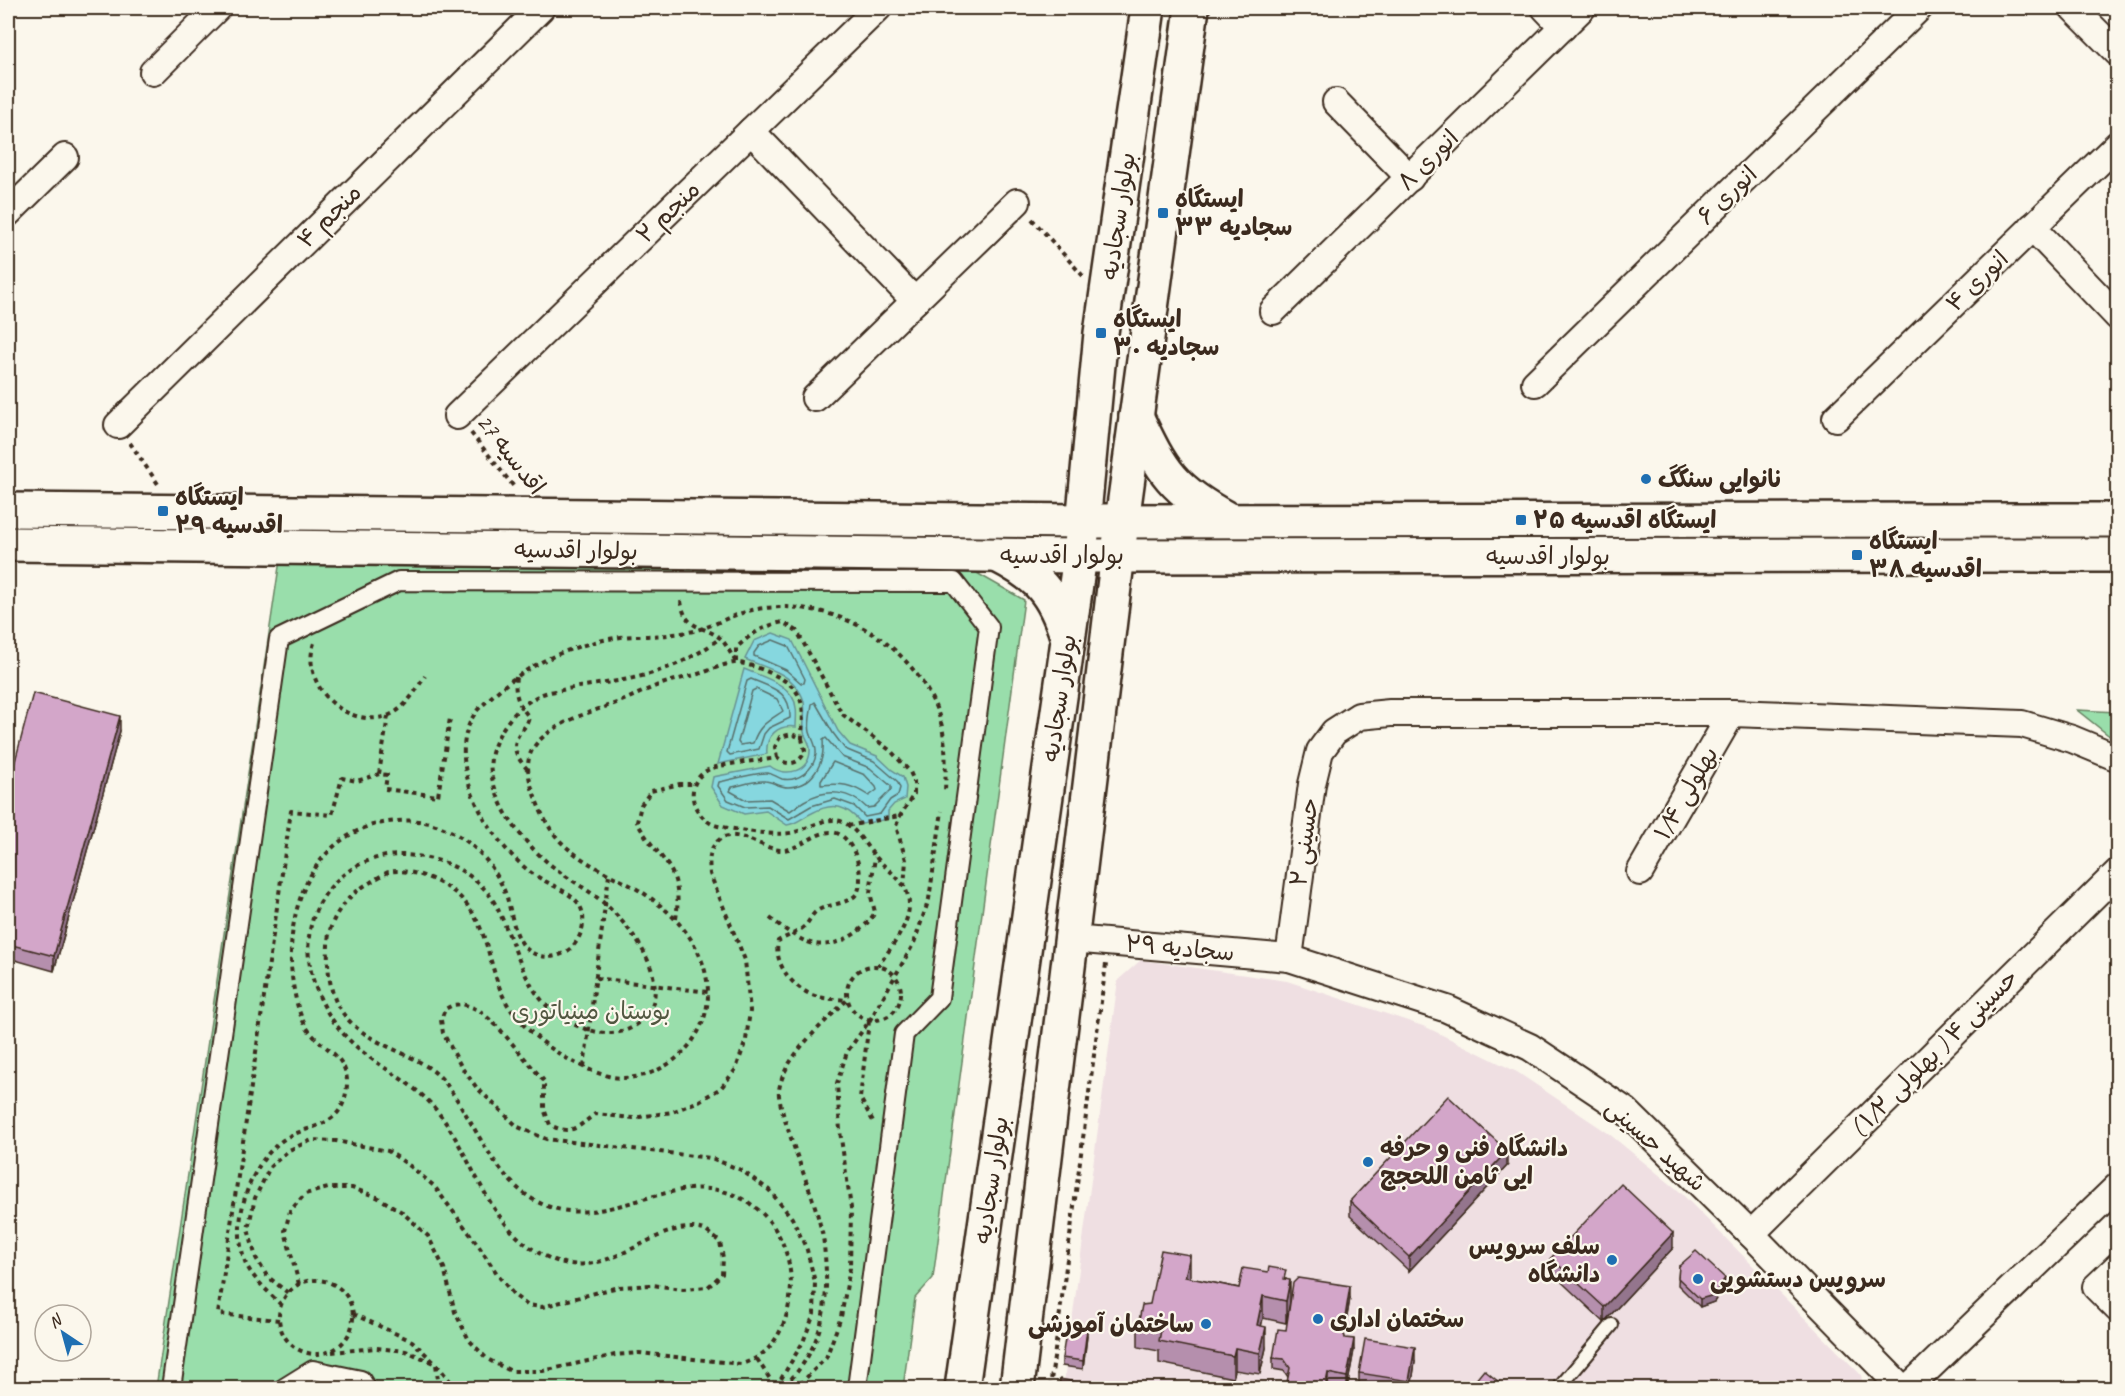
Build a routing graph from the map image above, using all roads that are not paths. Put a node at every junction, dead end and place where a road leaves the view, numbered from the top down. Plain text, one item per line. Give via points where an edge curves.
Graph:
1 (217, 8) edge
2 (541, 8) edge
3 (878, 8) edge
4 (1148, 8) edge
5 (1192, 8) edge
6 (1545, 8) edge
7 (1582, 8) edge
8 (1919, 8) edge
9 (2073, 8) edge
10 (1563, 27) junction
11 (2118, 53) edge
12 (153, 72) dead end
13 (1336, 102) dead end
14 (751, 131) junction
15 (2118, 144) edge
16 (65, 157) dead end
17 (1410, 178) junction
18 (1017, 202) road end
19 (8, 213) edge
20 (2032, 227) junction
21 (915, 301) junction
22 (1273, 311) dead end
23 (2118, 317) edge
24 (1534, 383) dead end
25 (815, 398) dead end
26 (457, 416) road end
27 (1136, 416) junction
28 (1836, 418) dead end
29 (118, 425) road end
30 (8, 510) edge
31 (2118, 520) edge
32 (1082, 521) junction
33 (1122, 521) junction
34 (1231, 521) junction
35 (8, 544) edge
36 (997, 555) junction
37 (2118, 555) edge
38 (1080, 556) junction
39 (1118, 556) junction
40 (1068, 639) junction
41 (1732, 713) junction
42 (2118, 758) edge
43 (1640, 872) dead end
44 (2118, 872) edge
45 (1072, 939) junction
46 (1289, 958) junction
47 (2118, 1186) edge
48 (1751, 1234) junction
49 (2117, 1267) edge
50 (2118, 1310) edge
51 (1612, 1325) dead end
52 (171, 1389) edge
53 (284, 1389) edge
54 (366, 1389) edge
55 (857, 1389) edge
56 (962, 1389) edge
57 (1017, 1389) edge
58 (1560, 1389) edge
59 (1902, 1389) edge
60 (1908, 1389) edge

1 - 12 street
2 - 29 street, منجم ۴
3 - 14 street, منجم ۲
4 - 32 main road, بولوار سجادیه via 1105,302
5 - 27 main road, بولوار سجادیه
6 - 10 street
7 - 10 street, انوری ۸
8 - 24 street, انوری ۶
9 - 11 street
10 - 17 street, انوری ۸
13 - 17 street
14 - 21 street
14 - 26 street, منجم ۲
15 - 20 street, انوری ۴
16 - 19 street
17 - 22 street, انوری ۸
18 - 21 street
20 - 23 street
20 - 28 street, انوری ۴
21 - 25 street
27 - 33 main road, بولوار سجادیه
27 - 34 main road via 1173,481 1202,505
30 - 32 main road, بولوار اقدسیه
31 - 34 main road, بولوار اقدسیه
32 - 33 main road, بولوار اقدسیه
32 - 38 main road, بولوار سجادیه
33 - 34 main road, بولوار اقدسیه
33 - 39 main road, بولوار سجادیه
35 - 36 main road, بولوار اقدسیه
36 - 38 main road, بولوار اقدسیه
36 - 40 main road via 1040,584 1058,610
37 - 39 main road, بولوار اقدسیه
38 - 39 main road, بولوار اقدسیه
38 - 40 main road, بولوار سجادیه
39 - 45 main road, بولوار سجادیه
40 - 56 main road, بولوار سجادیه
41 - 42 street via 2022,724 2072,738
41 - 43 street, بهلولی ۱/۴
41 - 46 street, حسینی ۲ via 1359,716 1334,732 1320,751 1312,784
44 - 48 street, حسینی ۴ ( بهلولی ۱/۲ )
45 - 46 street, سجادیه ۲۹
45 - 57 main road, بولوار سجادیه
46 - 48 street, شهید حسینی via 1447,1009 1530,1047 1626,1111
47 - 60 street
48 - 59 street, شهید حسینی
49 - 50 street via 2096,1287
51 - 58 lane
52 - 55 street via 279,639 399,581 954,582 989,627 939,998 904,1034
53 - 54 street via 313,1371 361,1380

